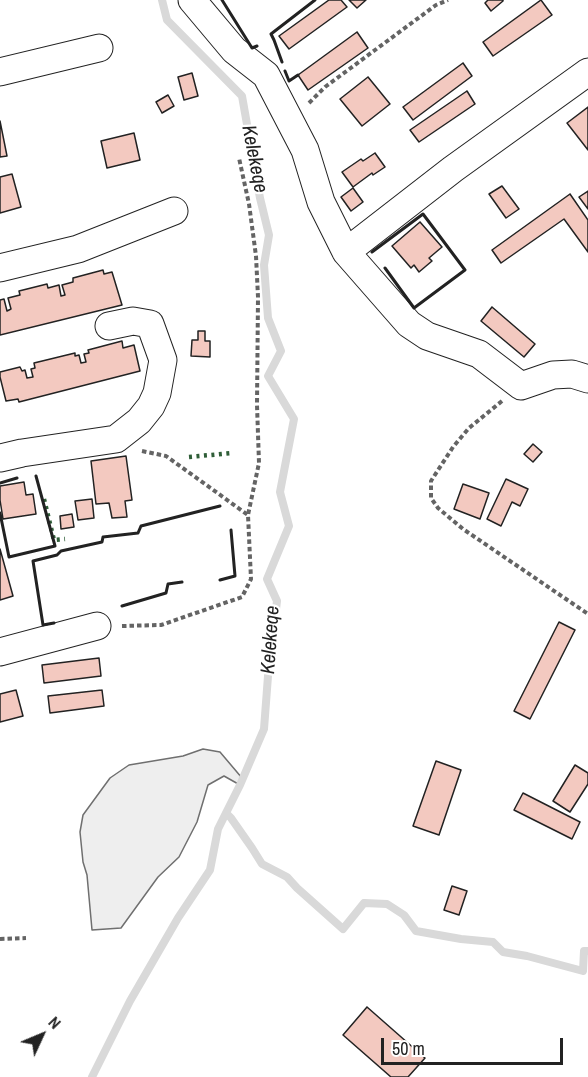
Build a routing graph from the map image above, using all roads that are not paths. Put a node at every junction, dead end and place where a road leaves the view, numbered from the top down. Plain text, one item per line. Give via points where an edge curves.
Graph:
1 (192, 0) edge
2 (99, 48) dead end
3 (0, 72) edge
4 (588, 72) edge
5 (174, 211) dead end
6 (346, 252) junction
7 (0, 268) edge
8 (109, 326) dead end
9 (588, 379) edge
10 (0, 458) edge
11 (97, 626) road end
12 (0, 652) edge

1 - 6 street via 234,50 266,75 305,150 321,202
2 - 3 street
4 - 6 street
5 - 7 street via 78,249
6 - 9 street via 409,324 427,336 479,354 520,386 553,375 572,374
8 - 10 street via 133,321 150,324 163,360 157,393 139,421 116,439
11 - 12 street

